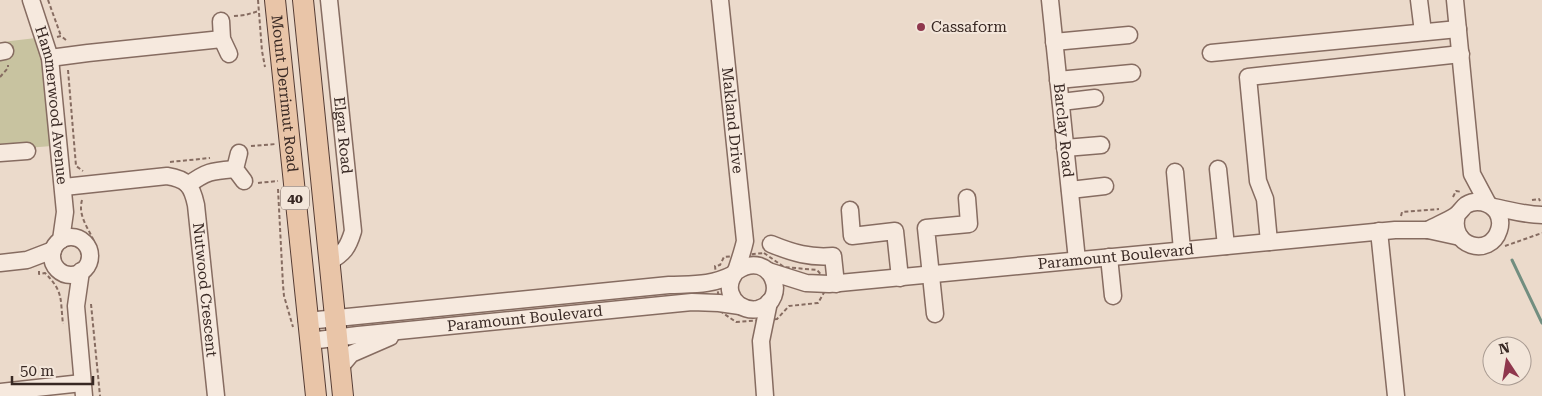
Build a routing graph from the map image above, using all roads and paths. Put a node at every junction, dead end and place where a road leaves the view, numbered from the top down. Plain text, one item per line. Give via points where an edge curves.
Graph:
1 (31, 0) edge
2 (48, 0) edge
3 (258, 0) edge
4 (275, 0) edge
5 (303, 0) edge
6 (329, 0) edge
7 (720, 0) edge
8 (1050, 0) edge
9 (1419, 0) edge
10 (1455, 0) edge
11 (222, 22) dead end
12 (1458, 29) junction
13 (1422, 32) junction
14 (1129, 35) dead end
15 (61, 36) dead end
16 (222, 39) junction
17 (1054, 42) junction
18 (1211, 53) dead end
19 (228, 54) dead end
20 (1461, 54) junction
21 (50, 58) junction
22 (69, 68) dead end
23 (267, 73) dead end
24 (1132, 73) dead end
25 (1058, 80) junction
26 (1095, 98) dead end
27 (1061, 102) junction
28 (276, 144) dead end
29 (1101, 144) dead end
30 (1065, 148) junction
31 (244, 150) joint
32 (27, 151) dead end
33 (0, 153) edge
34 (216, 157) dead end
35 (169, 162) dead end
36 (1218, 169) dead end
37 (83, 171) dead end
38 (1175, 172) dead end
39 (1472, 174) junction
40 (245, 178) junction
41 (188, 185) junction
42 (1105, 186) dead end
43 (64, 187) junction
44 (1070, 190) junction
45 (85, 197) dead end
46 (967, 198) dead end
47 (1490, 206) junction
48 (850, 210) dead end
49 (65, 212) junction
50 (1459, 213) junction
51 (1534, 215) edge
52 (1428, 230) junction
53 (1379, 231) junction
54 (1498, 233) junction
55 (1460, 237) junction
56 (80, 239) junction
57 (746, 241) junction
58 (1269, 242) junction
59 (771, 244) dead end
60 (57, 245) junction
61 (1226, 246) junction
62 (1182, 250) junction
63 (1110, 257) junction
64 (1077, 260) junction
65 (33, 261) junction
66 (329, 262) junction
67 (0, 263) edge
68 (766, 269) junction
69 (59, 270) junction
70 (87, 272) junction
71 (735, 272) junction
72 (931, 275) junction
73 (900, 278) junction
74 (806, 282) junction
75 (836, 284) junction
76 (90, 295) dead end
77 (1113, 296) dead end
78 (770, 301) junction
79 (76, 306) junction
80 (742, 307) junction
81 (935, 314) dead end
82 (335, 318) junction
83 (300, 325) junction
84 (63, 327) dead end
85 (403, 330) junction
86 (337, 338) junction
87 (310, 341) junction
88 (761, 342) junction
89 (340, 367) junction
90 (83, 390) edge
91 (0, 392) edge
92 (346, 394) edge
93 (100, 396) edge
94 (216, 396) edge
95 (316, 396) edge
96 (765, 396) edge
97 (1396, 396) edge

1 - 21 street, Hammerwood Avenue
2 - 15 path
3 - 23 path
4 - 83 main road, Mount Derrimut Road / 40
5 - 66 main road, Mount Derrimut Road / 40
6 - 66 street, Elgar Road via 353,231 343,253
7 - 57 street, Makland Drive
8 - 17 street, Barclay Road
9 - 13 street
10 - 12 street
11 - 16 street
12 - 13 street
12 - 20 street
13 - 18 street
14 - 17 street
16 - 19 street
16 - 21 street
17 - 25 street, Barclay Road
20 - 39 street
20 - 58 street via 1248,76 1258,181 1265,199
21 - 43 street, Hammerwood Avenue
22 - 37 path via 76,166
24 - 25 street
25 - 27 street, Barclay Road
26 - 27 street
27 - 30 street, Barclay Road
28 - 31 path
29 - 30 street
30 - 44 street, Barclay Road
31 - 40 street
32 - 33 street
34 - 35 path
36 - 61 street
38 - 62 street
39 - 47 street
39 - 50 street
40 - 41 street via 215,171 203,174
40 - 83 path via 278,181 282,285 287,309
41 - 43 street via 179,178 167,176
41 - 94 street, Nutwood Crescent via 194,193 196,205
42 - 44 street
43 - 49 street, Hammerwood Avenue
44 - 64 street, Barclay Road
45 - 70 path via 81,200 82,218 96,244 98,255 96,265
46 - 72 street via 970,224 926,228
47 - 50 street via 1473,202
47 - 51 street
47 - 54 street via 1500,219
48 - 73 street via 852,236 895,231
49 - 56 street, Hammerwood Avenue
49 - 60 street, Hammerwood Avenue
50 - 52 street, Paramount Boulevard
50 - 55 street via 1456,226
51 - 54 street
52 - 53 street, Paramount Boulevard
52 - 55 street, Paramount Boulevard
53 - 58 street, Paramount Boulevard
53 - 97 street
54 - 55 street via 1488,244 1480,246 1466,243
56 - 60 street via 73,237
56 - 70 street via 88,249
57 - 68 street, Makland Drive
57 - 71 street, Makland Drive
58 - 61 street, Paramount Boulevard
59 - 75 street via 817,258 833,256
60 - 65 street
60 - 69 street via 52,256
61 - 62 street, Paramount Boulevard
62 - 63 street, Paramount Boulevard
63 - 64 street, Paramount Boulevard
63 - 77 street
64 - 72 street, Paramount Boulevard
65 - 67 street
65 - 69 street
65 - 84 path via 39,274 45,273 60,291
66 - 82 main road, Mount Derrimut Road / 40
68 - 71 street via 750,264
68 - 74 street, Paramount Boulevard
68 - 78 street via 775,284
69 - 70 street via 75,274
69 - 79 street
70 - 79 street
71 - 80 street via 731,280 731,295
71 - 82 street, Paramount Boulevard via 716,281 694,285
72 - 73 street, Paramount Boulevard
72 - 81 street
73 - 75 street, Paramount Boulevard
74 - 75 street, Paramount Boulevard
74 - 78 street, Paramount Boulevard via 787,289
76 - 93 path
78 - 80 street via 758,309
78 - 88 street
79 - 90 street
80 - 85 street, Paramount Boulevard via 692,302
80 - 88 street
82 - 83 street, Paramount Boulevard
82 - 86 main road, Mount Derrimut Road / 40
83 - 87 main road, Mount Derrimut Road / 40
85 - 86 street, Paramount Boulevard
85 - 89 street via 351,354
86 - 87 street, Paramount Boulevard
86 - 89 main road, Mount Derrimut Road / 40
87 - 95 main road, Mount Derrimut Road / 40
88 - 96 street
89 - 92 main road, Mount Derrimut Road / 40
90 - 91 street

